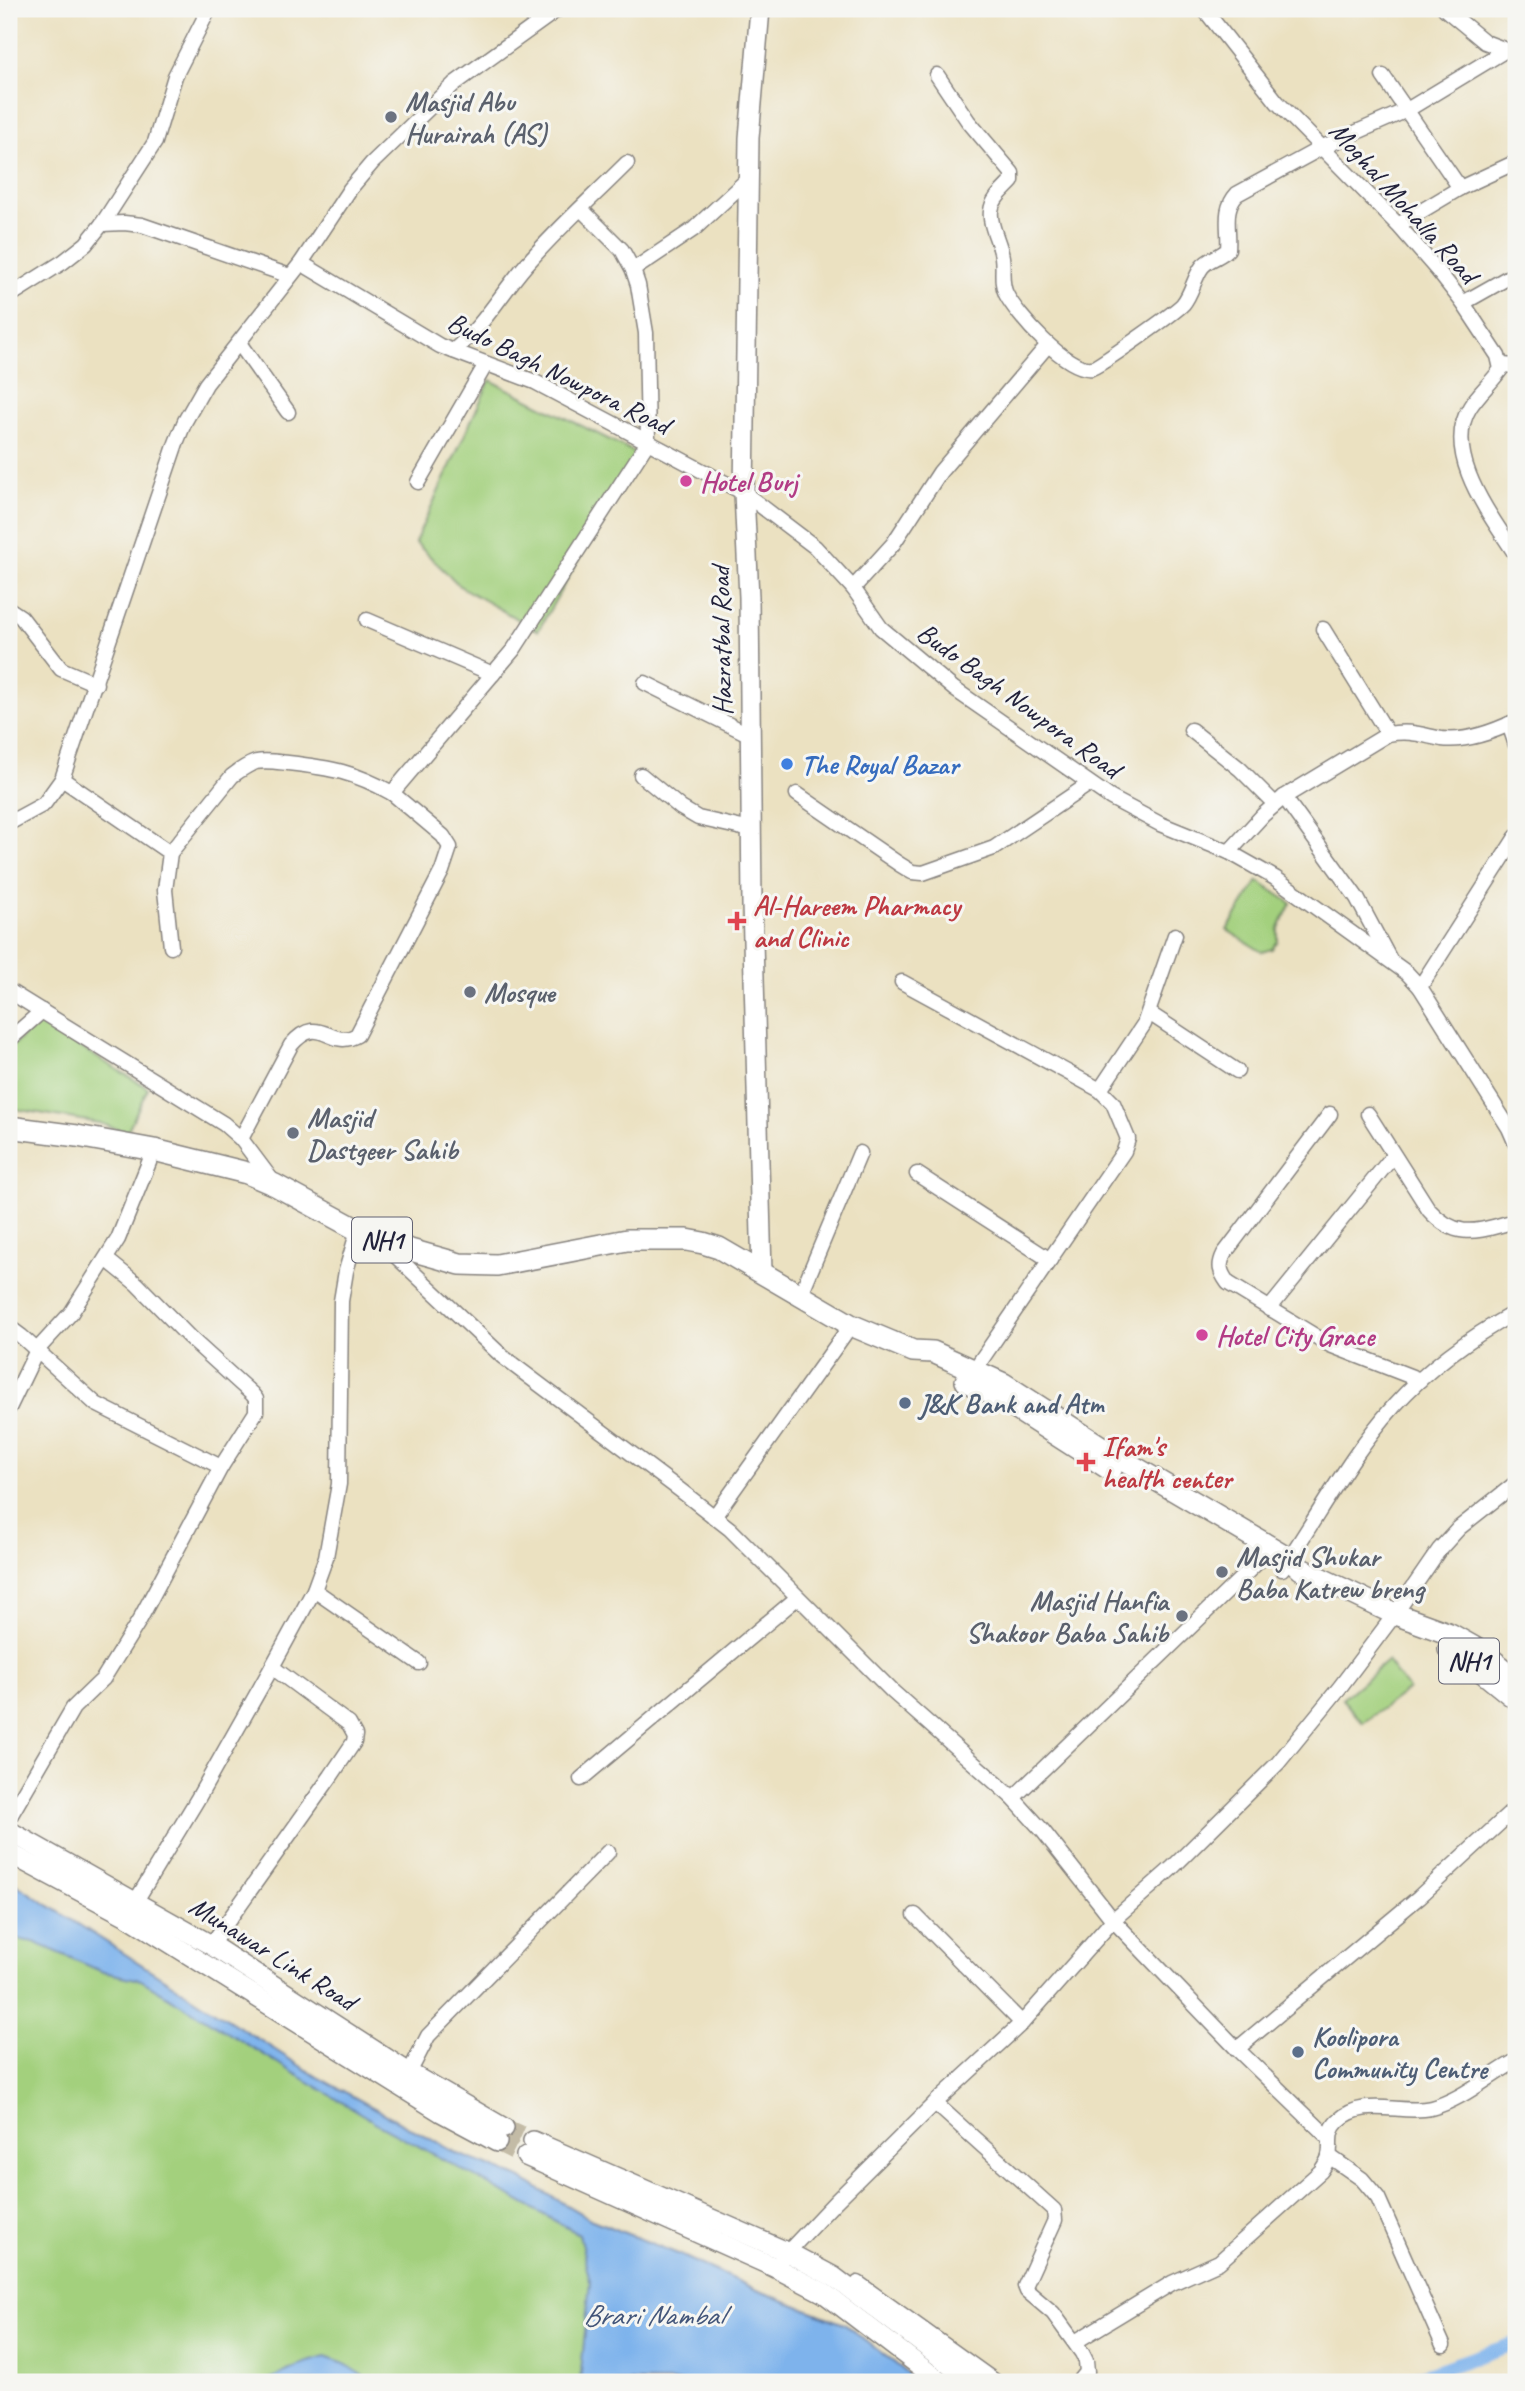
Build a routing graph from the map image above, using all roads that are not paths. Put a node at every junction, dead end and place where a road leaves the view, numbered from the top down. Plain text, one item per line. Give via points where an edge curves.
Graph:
1 (209, 9) edge
2 (558, 9) edge
3 (760, 9) edge
4 (1204, 9) edge
5 (1445, 9) edge
6 (1511, 50) edge
7 (937, 75) dead end
8 (1383, 76) dead end
9 (1407, 110) junction
10 (1323, 147) junction
11 (1516, 162) edge
12 (627, 163) dead end
13 (749, 178) junction
14 (1460, 187) junction
15 (581, 209) junction
16 (102, 224) junction
17 (1398, 225) junction
18 (301, 263) junction
19 (633, 270) junction
20 (1516, 273) edge
21 (289, 276) junction
22 (9, 296) edge
23 (1464, 303) junction
24 (239, 343) junction
25 (1047, 345) junction
26 (453, 351) junction
27 (486, 364) junction
28 (1509, 365) edge
29 (288, 412) dead end
30 (648, 442) junction
31 (418, 482) dead end
32 (744, 493) junction
33 (1516, 555) edge
34 (853, 588) junction
35 (9, 609) edge
36 (367, 621) dead end
37 (1322, 629) dead end
38 (493, 674) junction
39 (645, 683) dead end
40 (96, 684) junction
41 (1513, 723) edge
42 (1191, 730) dead end
43 (1388, 734) junction
44 (750, 735) junction
45 (1516, 745) edge
46 (641, 775) dead end
47 (62, 779) junction
48 (1089, 784) junction
49 (392, 793) junction
50 (797, 794) dead end
51 (1280, 801) junction
52 (9, 823) edge
53 (751, 830) junction
54 (1516, 837) edge
55 (1229, 852) junction
56 (170, 853) junction
57 (1175, 935) dead end
58 (171, 947) dead end
59 (1389, 960) junction
60 (902, 982) dead end
61 (1420, 987) junction
62 (9, 991) edge
63 (42, 1011) junction
64 (1149, 1013) junction
65 (9, 1040) edge
66 (1237, 1071) dead end
67 (1100, 1090) junction
68 (1330, 1114) dead end
69 (1368, 1114) dead end
70 (9, 1127) edge
71 (1513, 1127) edge
72 (241, 1139) junction
73 (1516, 1144) edge
74 (154, 1150) junction
75 (860, 1153) dead end
76 (1394, 1156) junction
77 (917, 1174) dead end
78 (275, 1185) junction
79 (1516, 1221) edge
80 (368, 1234) junction
81 (106, 1259) junction
82 (1050, 1260) junction
83 (762, 1273) junction
84 (800, 1296) junction
85 (1269, 1308) junction
86 (1516, 1312) edge
87 (851, 1325) junction
88 (9, 1327) edge
89 (37, 1350) junction
90 (913, 1351) junction
91 (975, 1369) junction
92 (1420, 1380) junction
93 (9, 1408) edge
94 (221, 1468) junction
95 (1516, 1483) edge
96 (714, 1517) junction
97 (1263, 1557) junction
98 (1291, 1565) junction
99 (314, 1590) junction
100 (797, 1598) junction
101 (1395, 1614) junction
102 (1421, 1624) junction
103 (419, 1663) dead end
104 (272, 1667) junction
105 (1516, 1679) edge
106 (1516, 1699) edge
107 (581, 1779) dead end
108 (1013, 1798) junction
109 (1516, 1808) edge
110 (9, 1818) edge
111 (9, 1831) edge
112 (608, 1852) dead end
113 (9, 1853) edge
114 (131, 1908) junction
115 (915, 1915) dead end
116 (1113, 1920) junction
117 (211, 1945) junction
118 (1022, 2023) junction
119 (1237, 2049) junction
120 (1516, 2061) edge
121 (405, 2080) junction
122 (935, 2103) junction
123 (500, 2135) tunnel mouth
124 (1329, 2138) junction
125 (529, 2148) tunnel mouth
126 (1329, 2155) junction
127 (780, 2260) junction
128 (838, 2286) junction
129 (1074, 2342) junction
130 (1443, 2345) dead end
131 (941, 2382) edge
132 (973, 2382) edge
133 (996, 2382) edge
134 (1079, 2382) edge

1 - 16 street via 175,76 155,142
2 - 18 street via 454,84 391,143 350,190
3 - 13 main road, Hazratbal Road
4 - 10 street, Moghal Mohalla Road via 1277,102
5 - 6 street via 1485,42
6 - 9 street
7 - 25 street via 1012,173 1012,181 994,201 991,212 1003,260 1002,279 1007,295
8 - 9 street
9 - 10 street
9 - 14 street
10 - 17 street, Moghal Mohalla Road
10 - 25 street via 1237,194 1227,214 1228,249 1202,267 1191,293 1168,318 1094,368 1078,365
11 - 14 street
12 - 15 street
13 - 19 street via 694,229
13 - 32 main road, Hazratbal Road
14 - 17 street
15 - 19 street via 622,250
15 - 26 street via 502,292 471,337
16 - 21 street via 142,225
16 - 22 street via 63,262
17 - 23 street, Moghal Mohalla Road
18 - 21 street
18 - 26 street, Budo Bagh Nowpora Road
19 - 30 street via 646,333
20 - 23 street
21 - 24 street
23 - 28 street, Moghal Mohalla Road
24 - 29 street
24 - 40 street via 206,384 185,421
25 - 34 street via 940,472 893,544
26 - 27 street, Budo Bagh Nowpora Road
27 - 30 street, Budo Bagh Nowpora Road via 534,383
27 - 31 street
28 - 33 street, Moghal Mohalla Road via 1470,407 1462,431 1468,471
30 - 32 street, Budo Bagh Nowpora Road
30 - 38 street via 514,649
32 - 34 street, Budo Bagh Nowpora Road via 815,547
32 - 44 main road, Hazratbal Road
34 - 48 street, Budo Bagh Nowpora Road via 881,628 925,667
35 - 40 street via 21,617 61,668
36 - 38 street
37 - 43 street
38 - 49 street
39 - 44 street
40 - 47 street
41 - 43 street via 1460,738 1404,731
41 - 45 street
42 - 51 street
43 - 51 street
44 - 53 main road, Hazratbal Road
46 - 53 street via 698,818
47 - 52 street via 44,804
47 - 56 street
48 - 50 street via 994,848 923,873 899,864
48 - 55 street, Budo Bagh Nowpora Road via 1160,824
49 - 56 street via 361,776 333,768 256,762 232,776
49 - 72 street via 448,842 442,871 357,1035 343,1040 317,1030 299,1035
51 - 55 street
51 - 59 street via 1357,898
53 - 83 main road, Hazratbal Road
54 - 61 street
55 - 59 street, Budo Bagh Nowpora Road via 1275,878
56 - 58 street via 165,890
57 - 64 street
59 - 61 street, Budo Bagh Nowpora Road
60 - 67 street
61 - 71 street, Budo Bagh Nowpora Road
62 - 63 street
63 - 65 street
63 - 72 street via 205,1111
64 - 66 street
64 - 67 street
67 - 82 street via 1113,1103 1128,1139
68 - 85 street via 1219,1264 1228,1283
69 - 76 street
70 - 74 highway, NH1
71 - 73 street, Budo Bagh Nowpora Road
72 - 78 street
74 - 78 highway, NH1
74 - 81 street
75 - 84 street
76 - 79 street via 1429,1210 1451,1229 1479,1230
76 - 85 street
77 - 82 street
78 - 80 highway, NH1
80 - 83 highway, NH1 via 435,1257 478,1265 520,1262 627,1240 687,1240 719,1248
80 - 96 street via 503,1357
80 - 99 street via 346,1271 341,1301 339,1484 326,1557
81 - 89 street via 71,1313
81 - 94 street via 256,1399 256,1412
82 - 91 street
83 - 84 highway, NH1
84 - 87 highway, NH1
85 - 92 street via 1330,1345
86 - 92 street via 1482,1331
87 - 90 highway, NH1
87 - 96 street
88 - 89 street
89 - 93 street
89 - 94 street via 96,1404
90 - 91 highway, NH1 via 933,1352
90 - 97 highway, NH1 via 923,1362 996,1396 1097,1462
91 - 98 highway, NH1
92 - 98 street via 1376,1428
94 - 110 street via 132,1632 103,1679 73,1708
95 - 101 street via 1459,1528
96 - 100 street
97 - 98 highway, NH1
97 - 108 street
98 - 101 highway, NH1
99 - 103 street
99 - 104 street
100 - 107 street
100 - 108 street via 893,1692
101 - 102 highway, NH1
101 - 116 street via 1278,1763
102 - 105 highway, NH1 via 1482,1652
102 - 106 highway, NH1 via 1439,1643
104 - 114 street
104 - 117 street via 349,1724 354,1742
108 - 116 street
109 - 119 street via 1419,1897
111 - 114 main road, Munawar Link Road
112 - 121 street via 428,2036
113 - 114 main road, Munawar Link Road
114 - 117 main road, Munawar Link Road
114 - 121 main road, Munawar Link Road
115 - 118 street
116 - 118 street
116 - 119 street
117 - 121 main road, Munawar Link Road
118 - 122 street
119 - 124 street
120 - 124 street via 1429,2108 1375,2107 1349,2113 1333,2127
121 - 123 main road, Munawar Link Road
122 - 127 street
122 - 129 street via 1054,2210 1055,2220 1025,2286
124 - 126 street
125 - 127 main road
126 - 129 street via 1321,2171 1229,2254
126 - 130 street via 1362,2179 1378,2198
127 - 128 main road
128 - 131 main road
128 - 132 main road
128 - 133 street via 853,2280
129 - 134 street via 1087,2366

